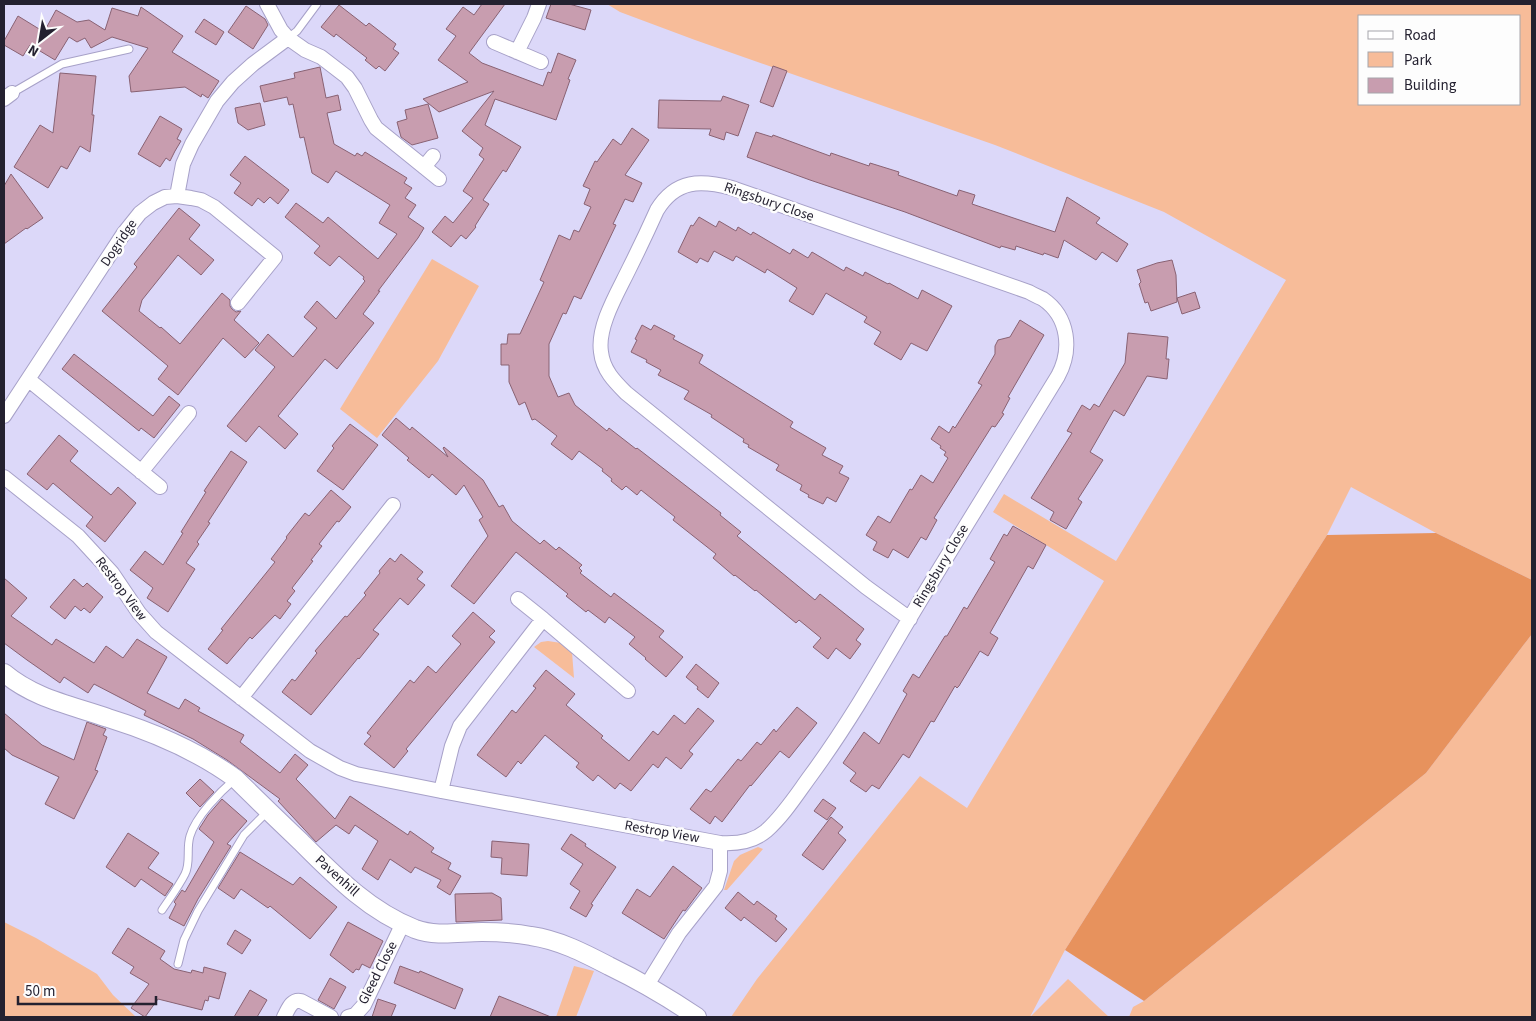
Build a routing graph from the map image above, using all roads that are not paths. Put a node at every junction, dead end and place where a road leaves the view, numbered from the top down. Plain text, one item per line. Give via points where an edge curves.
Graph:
1 (267, 4) edge
2 (317, 4) edge
3 (539, 4) edge
4 (288, 38) junction
5 (494, 42) dead end
6 (129, 49) dead end
7 (517, 52) junction
8 (541, 62) dead end
9 (8, 96) edge
10 (439, 179) dead end
11 (177, 196) junction
12 (238, 303) dead end
13 (29, 380) junction
14 (5, 411) edge
15 (189, 413) dead end
16 (141, 472) junction
17 (4, 477) edge
18 (160, 487) dead end
19 (393, 505) dead end
20 (518, 599) dead end
21 (544, 619) junction
22 (910, 619) junction
23 (4, 673) edge
24 (628, 691) dead end
25 (241, 698) junction
26 (236, 778) junction
27 (441, 792) junction
28 (268, 810) junction
29 (720, 843) junction
30 (162, 910) dead end
31 (403, 923) junction
32 (178, 964) dead end
33 (647, 985) junction
34 (284, 1017) edge
35 (331, 1017) edge
36 (348, 1017) edge
37 (698, 1017) edge

1 - 4 street
2 - 4 lane
3 - 7 street
4 - 10 street via 322,57 347,77 376,128 429,162
4 - 11 street via 252,64 217,101 183,164
5 - 7 street
6 - 9 lane via 62,64
7 - 8 street
11 - 12 street, Dogridge via 201,200 214,207 275,257
11 - 13 street, Dogridge via 153,203 134,220
13 - 14 street, Dogridge
13 - 16 street
15 - 16 street
16 - 18 street
17 - 25 street, Restrop View via 78,536 112,573 156,632
19 - 25 street
20 - 21 street
21 - 24 street
21 - 27 street via 460,726
22 - 22 street, Ringsbury Close via 1063,367 1067,348 1062,322 1043,299 985,276 732,188 701,182 680,188 666,197 657,210 610,310 600,343 606,370 626,394
22 - 29 street, Ringsbury Close via 839,736 782,814 752,840
23 - 26 street, Pavenhill via 30,692 177,744
25 - 27 street, Restrop View via 310,751 340,768 367,777
26 - 28 street, Pavenhill
26 - 30 lane via 195,825 189,840 189,864
27 - 29 street, Restrop View
28 - 31 street, Pavenhill via 351,890
28 - 32 lane via 244,835 198,911 184,940
29 - 33 street via 720,871 716,886 679,932
31 - 33 street, Pavenhill via 429,933 484,932 550,940
31 - 36 street, Gleed Close via 364,1005 355,1015
33 - 37 street, Pavenhill
34 - 35 street via 296,1000

